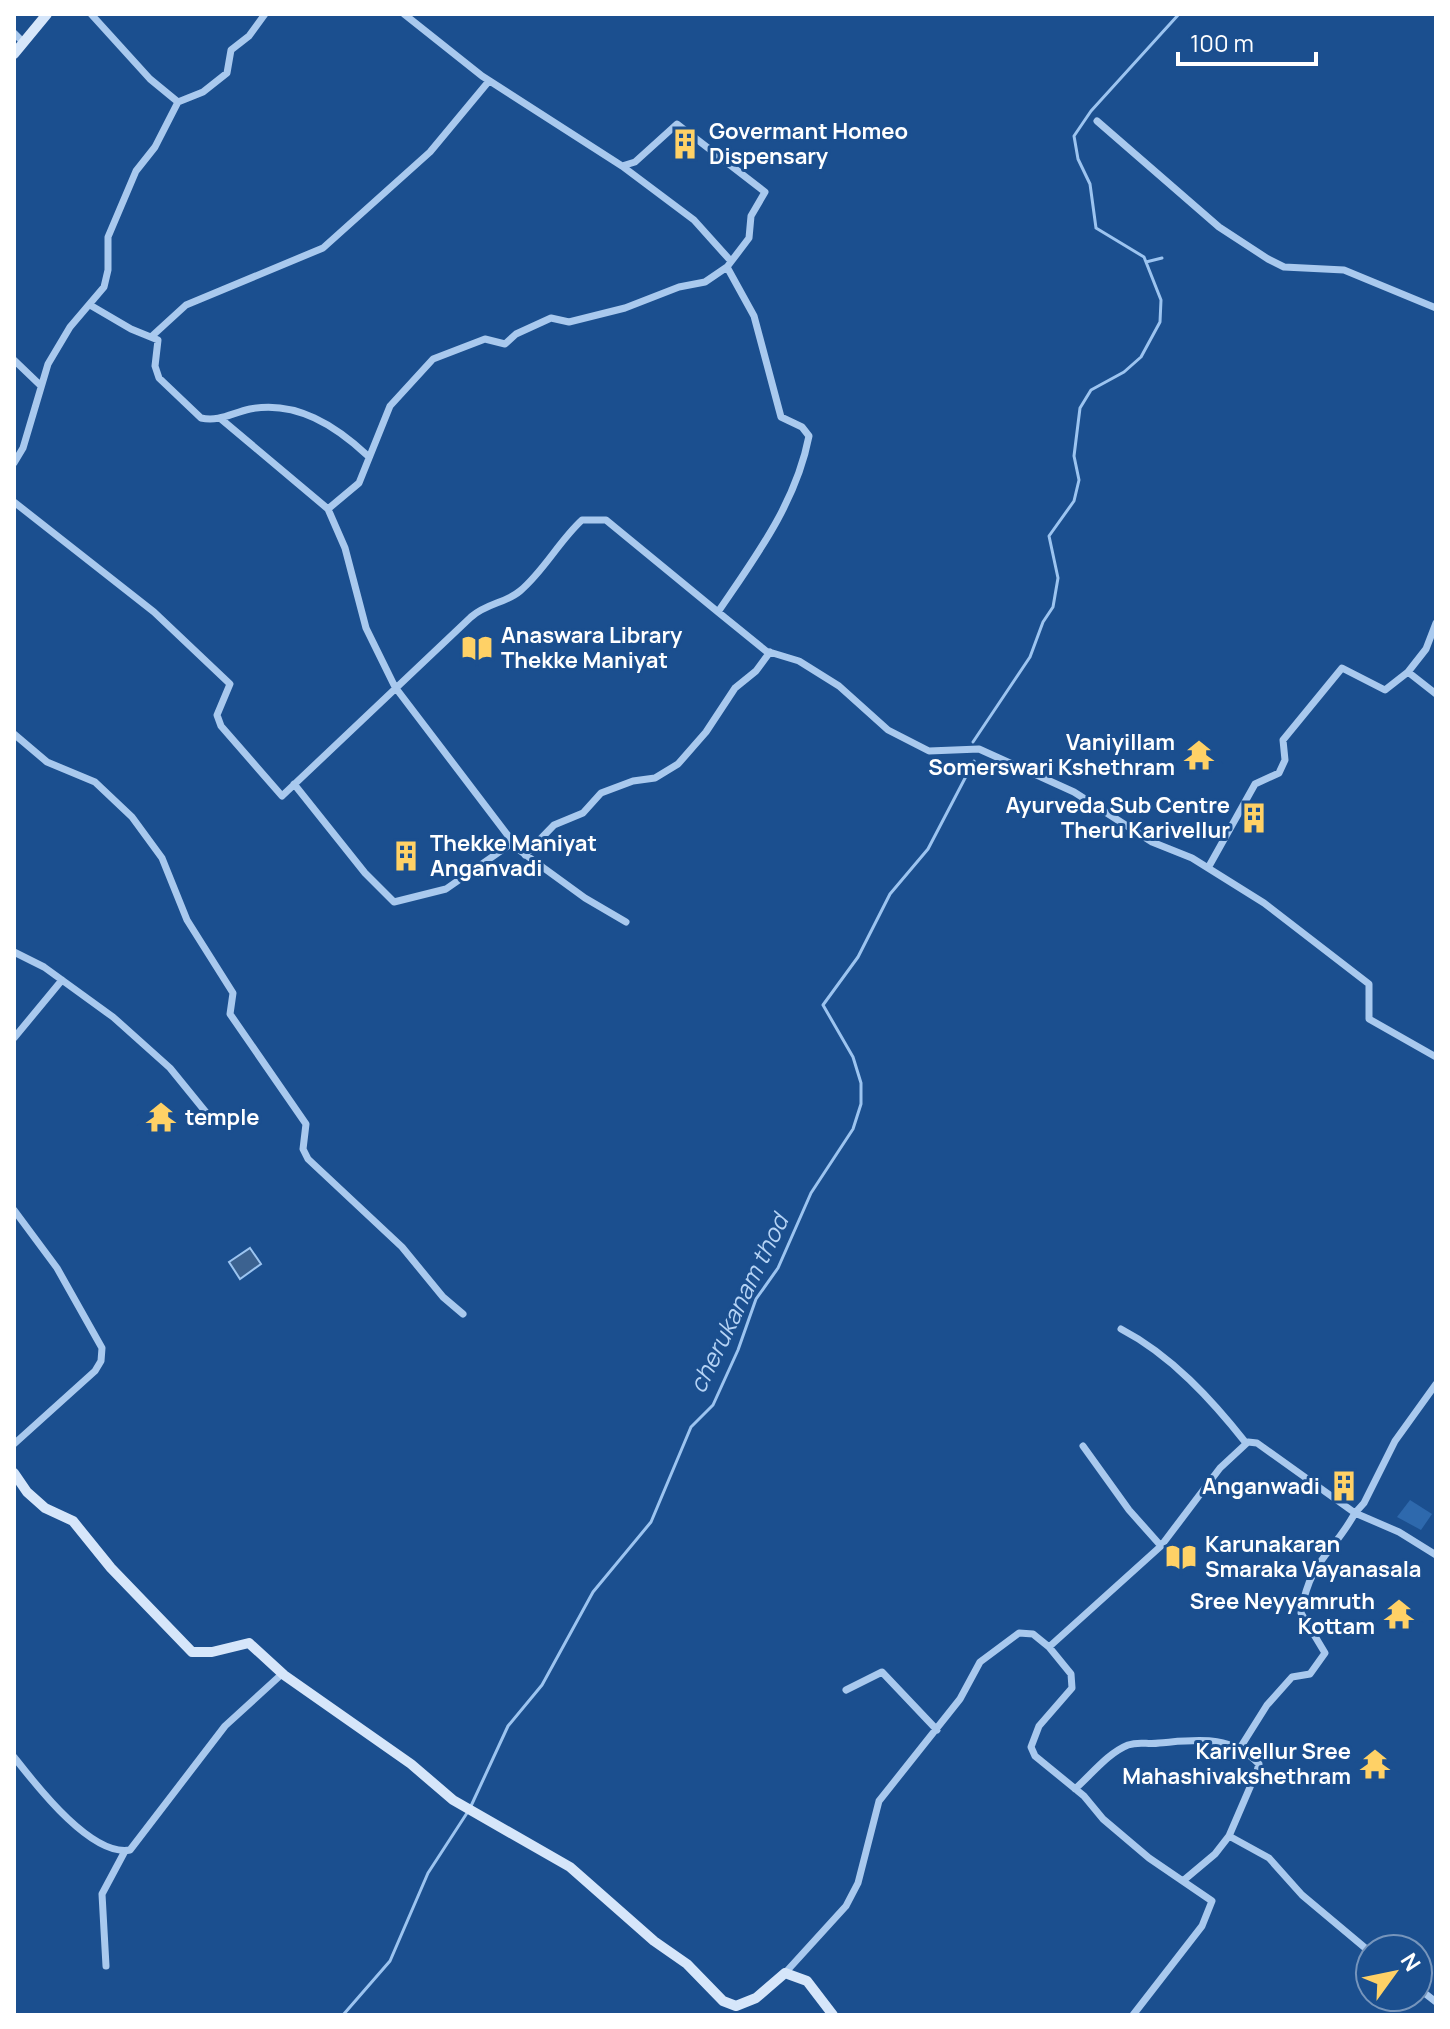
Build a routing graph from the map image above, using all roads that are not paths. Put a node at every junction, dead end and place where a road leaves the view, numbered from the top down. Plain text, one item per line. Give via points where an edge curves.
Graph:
1 (47, 14) edge
2 (91, 14) edge
3 (265, 14) edge
4 (404, 14) edge
5 (14, 33) edge
6 (24, 43) junction
7 (14, 54) edge
8 (489, 81) junction
9 (178, 102) junction
10 (1097, 121) dead end
11 (622, 166) junction
12 (728, 263) junction
13 (90, 305) junction
14 (1436, 308) edge
15 (151, 337) junction
16 (14, 360) edge
17 (39, 384) junction
18 (221, 419) junction
19 (368, 456) junction
20 (14, 463) edge
21 (14, 502) edge
22 (328, 509) junction
23 (718, 612) junction
24 (1436, 623) edge
25 (770, 652) junction
26 (1408, 672) junction
27 (395, 687) junction
28 (1436, 694) edge
29 (14, 734) edge
30 (294, 784) junction
31 (512, 843) junction
32 (525, 855) junction
33 (1208, 868) junction
34 (626, 922) dead end
35 (14, 952) edge
36 (62, 980) junction
37 (14, 1038) edge
38 (1436, 1057) edge
39 (209, 1116) dead end
40 (14, 1210) edge
41 (463, 1314) dead end
42 (1121, 1329) dead end
43 (1436, 1384) edge
44 (1246, 1443) junction
45 (14, 1444) edge
46 (1083, 1446) dead end
47 (14, 1473) edge
48 (1355, 1513) junction
49 (1161, 1546) junction
50 (1436, 1555) edge
51 (1049, 1647) junction
52 (283, 1673) junction
53 (846, 1690) dead end
54 (937, 1730) junction
55 (1240, 1748) junction
56 (14, 1757) edge
57 (1075, 1789) junction
58 (1229, 1836) junction
59 (125, 1851) junction
60 (1184, 1880) junction
61 (1354, 1939) edge
62 (106, 1966) dead end
63 (785, 1973) junction
64 (736, 2006) junction
65 (728, 2015) edge
66 (833, 2015) edge
67 (1133, 2015) edge

1 - 6 street
2 - 9 street
3 - 9 street via 231,50 227,73 203,92
4 - 8 street
5 - 6 street
6 - 7 street
8 - 11 street
8 - 15 street via 430,152 323,248 186,305
9 - 13 street via 136,171 108,237 104,287
10 - 14 street via 1219,227 1268,259 1284,267 1344,270
11 - 12 street via 694,220
11 - 12 street via 635,162 677,124 765,192 751,216 749,238
12 - 19 street via 705,282 569,322 551,318 505,344 485,339 433,359 390,406
12 - 23 street via 754,316 781,417 809,436 802,472 768,537
13 - 15 street
13 - 17 street via 70,327
15 - 18 street via 158,340 155,366 164,386 201,418
16 - 17 street
17 - 20 street via 23,448
18 - 19 street via 259,407 296,409 328,425
18 - 22 street
19 - 22 street via 359,483
21 - 30 street via 154,612 230,684 217,715 221,726 282,796
22 - 27 street via 345,548 366,628
23 - 25 street
23 - 27 street via 606,520 582,520 518,593 486,605
24 - 26 street via 1426,649
25 - 32 street via 735,688 678,764 655,778 601,793 583,813 554,825
25 - 33 street via 799,661 839,686 888,730 929,751 979,749 1074,792 1152,842
26 - 28 street
26 - 33 street via 1385,690 1342,668 1283,740 1285,760 1279,773 1255,784
27 - 30 street
27 - 31 street
29 - 41 street via 47,762 95,782 153,842 187,920 233,993 230,1014 306,1124 303,1149 308,1159 402,1247
30 - 31 street via 394,902 446,889
31 - 32 street
32 - 34 street
33 - 38 street via 1264,903 1369,984 1369,1019
35 - 36 street
36 - 37 street
36 - 39 street via 133,1033
40 - 45 street via 57,1268 102,1348 95,1371
42 - 44 street via 1144,1341 1183,1375
43 - 48 street via 1395,1441
44 - 48 street via 1257,1443
44 - 49 street via 1220,1468
46 - 49 street
47 - 52 street via 45,1508 73,1521 192,1652 249,1643
48 - 50 street
48 - 55 street via 1310,1575 1303,1599 1301,1613 1325,1653 1310,1674 1292,1677
49 - 51 street
51 - 54 street via 1033,1634 1010,1638 980,1662
51 - 57 street via 1071,1674 1072,1688 1039,1726 1031,1747
52 - 59 street via 225,1726 153,1825
52 - 64 street via 453,1800 570,1867 687,1964 723,2001
53 - 54 street via 882,1672
54 - 63 street via 879,1801 858,1883 846,1906
55 - 57 street via 1216,1740 1142,1742 1106,1760
55 - 58 street via 1259,1764
56 - 59 street via 85,1833
57 - 60 street via 1118,1833
58 - 60 street
58 - 61 street via 1269,1858 1302,1895
59 - 62 street via 102,1894
60 - 67 street via 1212,1901 1210,1913
63 - 64 street via 756,1998
63 - 66 street via 807,1981
64 - 65 street

